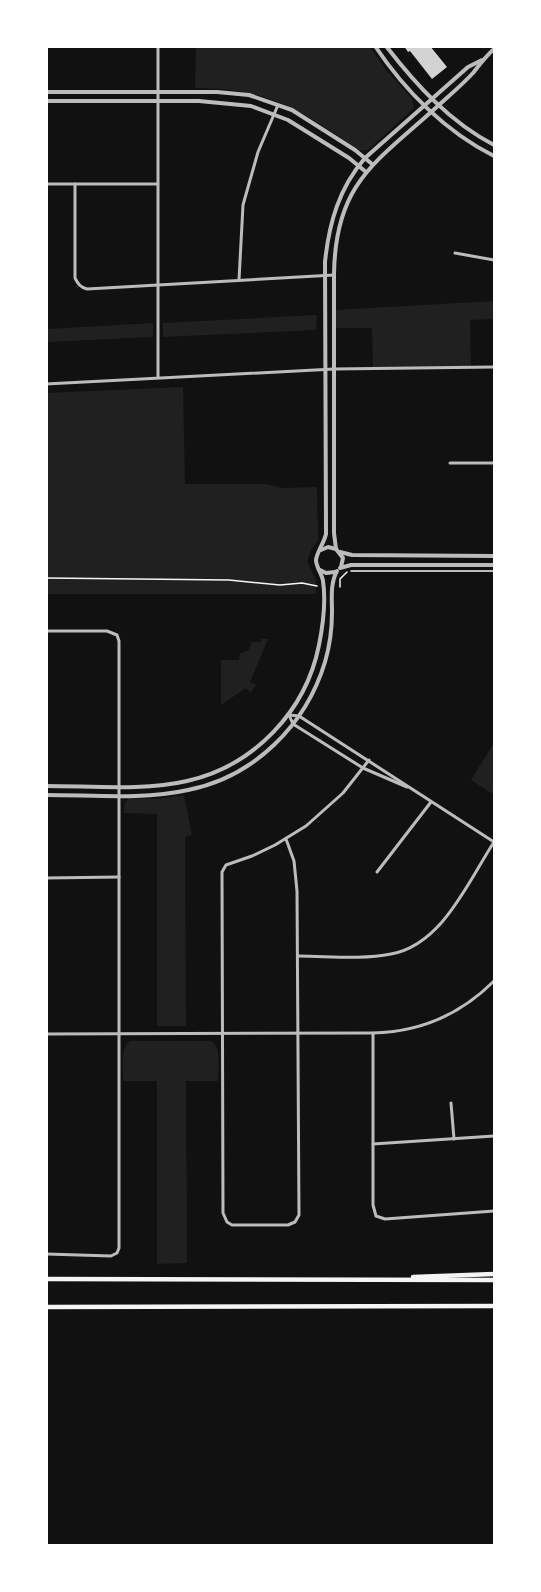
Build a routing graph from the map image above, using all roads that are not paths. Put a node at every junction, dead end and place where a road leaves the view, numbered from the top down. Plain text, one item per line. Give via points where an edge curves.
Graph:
1 (158, 46) edge
2 (375, 46) edge
3 (386, 46) edge
4 (495, 49) edge
5 (482, 60) junction
6 (46, 92) edge
7 (158, 92) junction
8 (431, 99) junction
9 (46, 101) edge
10 (158, 101) junction
11 (278, 105) junction
12 (424, 105) junction
13 (438, 106) junction
14 (431, 112) junction
15 (275, 114) junction
16 (495, 145) edge
17 (495, 156) edge
18 (365, 158) junction
19 (372, 164) junction
20 (358, 166) junction
21 (366, 172) junction
22 (46, 184) edge
23 (75, 184) junction
24 (158, 184) junction
25 (455, 253) dead end
26 (495, 260) edge
27 (334, 275) junction
28 (325, 276) junction
29 (239, 280) junction
30 (158, 285) junction
31 (495, 368) edge
32 (325, 369) junction
33 (334, 369) junction
34 (158, 378) junction
35 (46, 384) edge
36 (495, 463) edge
37 (450, 464) dead end
38 (338, 550) junction
39 (320, 551) junction
40 (495, 556) edge
41 (495, 565) edge
42 (320, 569) junction
43 (338, 570) junction
44 (46, 631) edge
45 (289, 715) junction
46 (299, 716) junction
47 (293, 724) junction
48 (369, 760) junction
49 (363, 768) junction
50 (46, 786) edge
51 (119, 786) junction
52 (409, 788) junction
53 (46, 795) edge
54 (119, 795) junction
55 (431, 802) junction
56 (286, 839) junction
57 (494, 842) edge
58 (377, 872) dead end
59 (46, 878) edge
60 (119, 878) junction
61 (298, 956) junction
62 (495, 981) edge
63 (223, 1033) junction
64 (298, 1033) junction
65 (373, 1033) junction
66 (46, 1034) edge
67 (119, 1034) junction
68 (451, 1103) dead end
69 (495, 1136) edge
70 (454, 1139) junction
71 (373, 1144) junction
72 (495, 1211) edge
73 (46, 1254) edge
74 (495, 1274) edge
75 (46, 1279) edge
76 (333, 1279) junction
77 (495, 1280) edge
78 (465, 1306) junction
79 (46, 1307) edge
80 (495, 1307) edge

1 - 7 street
2 - 12 street
3 - 8 street
4 - 5 street
5 - 8 street
5 - 13 street
6 - 7 street
7 - 10 street
7 - 11 street via 232,93
8 - 12 street
8 - 13 street
9 - 10 street
10 - 15 street via 235,103
10 - 24 street
11 - 15 street
11 - 18 street
12 - 14 street
12 - 18 street
13 - 14 street
13 - 16 street
14 - 17 street
14 - 19 street
15 - 20 street
15 - 29 street via 258,152 243,205
18 - 19 street
18 - 20 street
19 - 21 street
20 - 21 street
20 - 28 street via 335,207
21 - 27 street via 348,199 339,223
22 - 23 street
23 - 24 street
23 - 30 street via 77,283 87,288
24 - 30 street
25 - 26 street
27 - 28 street
27 - 33 street
28 - 29 street
28 - 32 street
29 - 30 street
30 - 34 street
31 - 33 street
32 - 33 street
32 - 34 street
32 - 39 street via 326,534
33 - 38 street via 334,533
34 - 35 street
36 - 37 street
38 - 39 street via 328,547
38 - 40 street via 352,555
38 - 43 street via 343,558
39 - 42 street via 316,562
41 - 43 street via 351,565
42 - 43 street via 326,573
42 - 45 street via 324,586 319,644 312,672
43 - 46 street via 332,586 331,632 325,661
44 - 51 street via 107,631 117,635
45 - 46 street
45 - 47 street
45 - 51 street via 255,749 216,772 165,785
46 - 47 street
46 - 48 street
47 - 49 street
47 - 54 street via 268,751 221,780 166,794
48 - 49 street
48 - 52 street
49 - 52 street
49 - 56 street via 331,805
50 - 51 street
51 - 54 street
52 - 55 street
53 - 54 street
54 - 60 street
55 - 57 street
55 - 58 street
56 - 61 street via 296,875
56 - 63 street via 226,865 222,872
57 - 61 street via 449,914 423,941 391,954
59 - 60 street
60 - 67 street
61 - 64 street
62 - 65 street via 466,1005 431,1023
63 - 64 street
63 - 64 street via 224,1219 232,1224 288,1225 299,1215
63 - 67 street
64 - 65 street
65 - 71 street
66 - 67 street
67 - 73 street via 119,1248 111,1256
68 - 70 street
69 - 70 street
70 - 71 street
71 - 72 street via 376,1216
74 - 76 main road
75 - 76 main road
76 - 77 main road
78 - 79 main road
78 - 80 main road
78 - 80 main road

